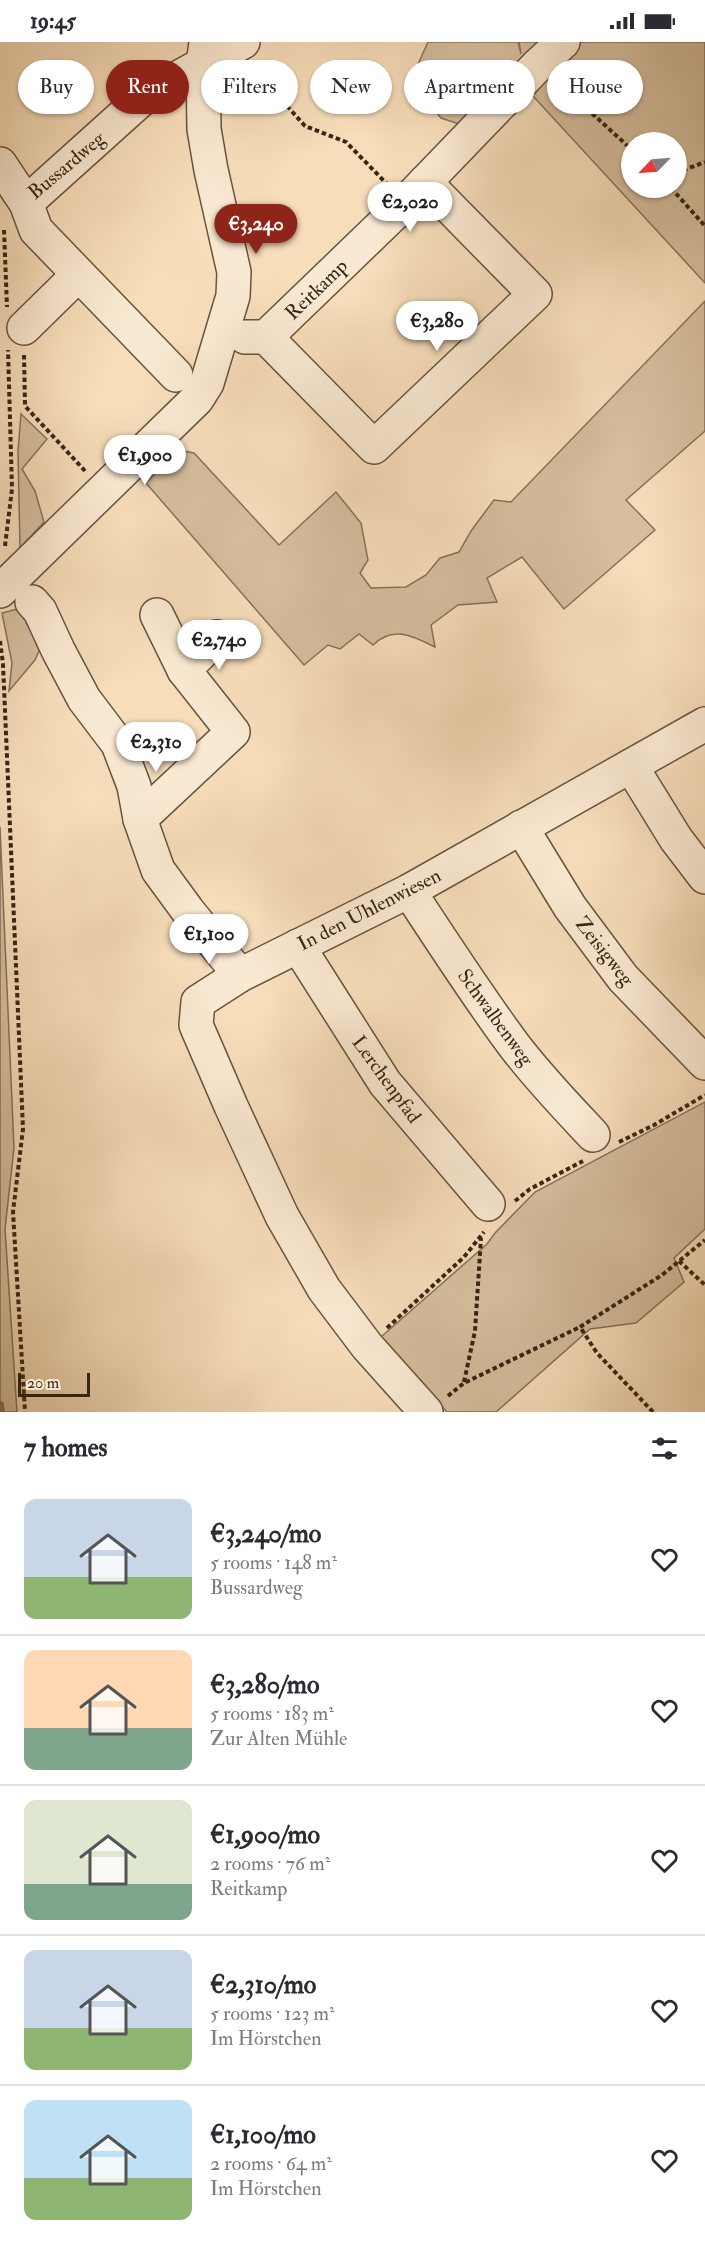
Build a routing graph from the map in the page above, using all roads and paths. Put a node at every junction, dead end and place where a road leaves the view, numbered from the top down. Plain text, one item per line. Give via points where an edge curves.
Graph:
1 (563, 42) edge
2 (205, 53) edge
3 (244, 55) edge
4 (538, 65) junction
5 (621, 140) edge
6 (705, 162) edge
7 (0, 164) edge
8 (687, 169) edge
9 (415, 192) junction
10 (680, 198) edge
11 (26, 203) junction
12 (2, 225) dead end
13 (705, 226) edge
14 (78, 275) junction
15 (13, 328) junction
16 (266, 337) junction
17 (219, 338) junction
18 (176, 375) dead end
19 (104, 491) junction
20 (4, 550) dead end
21 (0, 591) edge
22 (32, 602) dead end
23 (157, 615) dead end
24 (217, 637) dead end
25 (0, 641) edge
26 (184, 670) junction
27 (705, 724) edge
28 (631, 766) junction
29 (140, 819) junction
30 (521, 827) junction
31 (705, 877) edge
32 (409, 891) junction
33 (298, 946) junction
34 (240, 975) junction
35 (705, 1063) edge
36 (705, 1095) edge
37 (600, 1145) junction
38 (496, 1212) junction
39 (481, 1236) junction
40 (705, 1240) edge
41 (679, 1261) junction
42 (705, 1285) edge
43 (580, 1328) junction
44 (367, 1346) junction
45 (464, 1383) junction
46 (436, 1405) edge
47 (25, 1412) edge
48 (653, 1412) edge

1 - 4 street, Reitkamp
2 - 3 street, Bussardweg
2 - 11 street, Bussardweg via 145,96
2 - 17 street via 204,129 234,272 233,296
3 - 9 path via 305,126 346,142
4 - 5 path
4 - 9 street, Reitkamp
6 - 8 path
7 - 11 street, Bussardweg
9 - 16 street, Reitkamp
9 - 16 street via 535,294 374,447
10 - 13 path
11 - 14 street via 36,230
12 - 15 path
14 - 15 street
14 - 18 street
15 - 19 path via 25,406
15 - 20 path via 12,489
16 - 17 street
17 - 19 street via 207,383 197,399
19 - 21 street
22 - 29 street via 40,610 84,699 118,744 134,786
23 - 26 street
24 - 26 street
25 - 47 path via 23,1128 13,1212
26 - 29 street via 233,732
27 - 28 street, In den Uhlenwiesen
28 - 30 street, In den Uhlenwiesen
28 - 31 street via 676,839
29 - 34 street via 158,870
30 - 32 street, In den Uhlenwiesen
30 - 35 street, Zeisigweg via 570,907 623,978
32 - 33 street, In den Uhlenwiesen
32 - 37 street, Schwalbenweg via 515,1046
33 - 34 street, In den Uhlenwiesen
33 - 38 street, Lerchenpfad via 385,1083
34 - 44 street, In den Uhlenwiesen via 198,1002 196,1025 282,1216 324,1288
36 - 37 path via 654,1125
37 - 38 path
38 - 39 path
39 - 44 path via 464,1257
39 - 45 path via 475,1331
40 - 41 path
41 - 42 path
41 - 43 path
43 - 45 path
43 - 48 path via 597,1353
44 - 46 street, In den Uhlenwiesen
45 - 46 path

